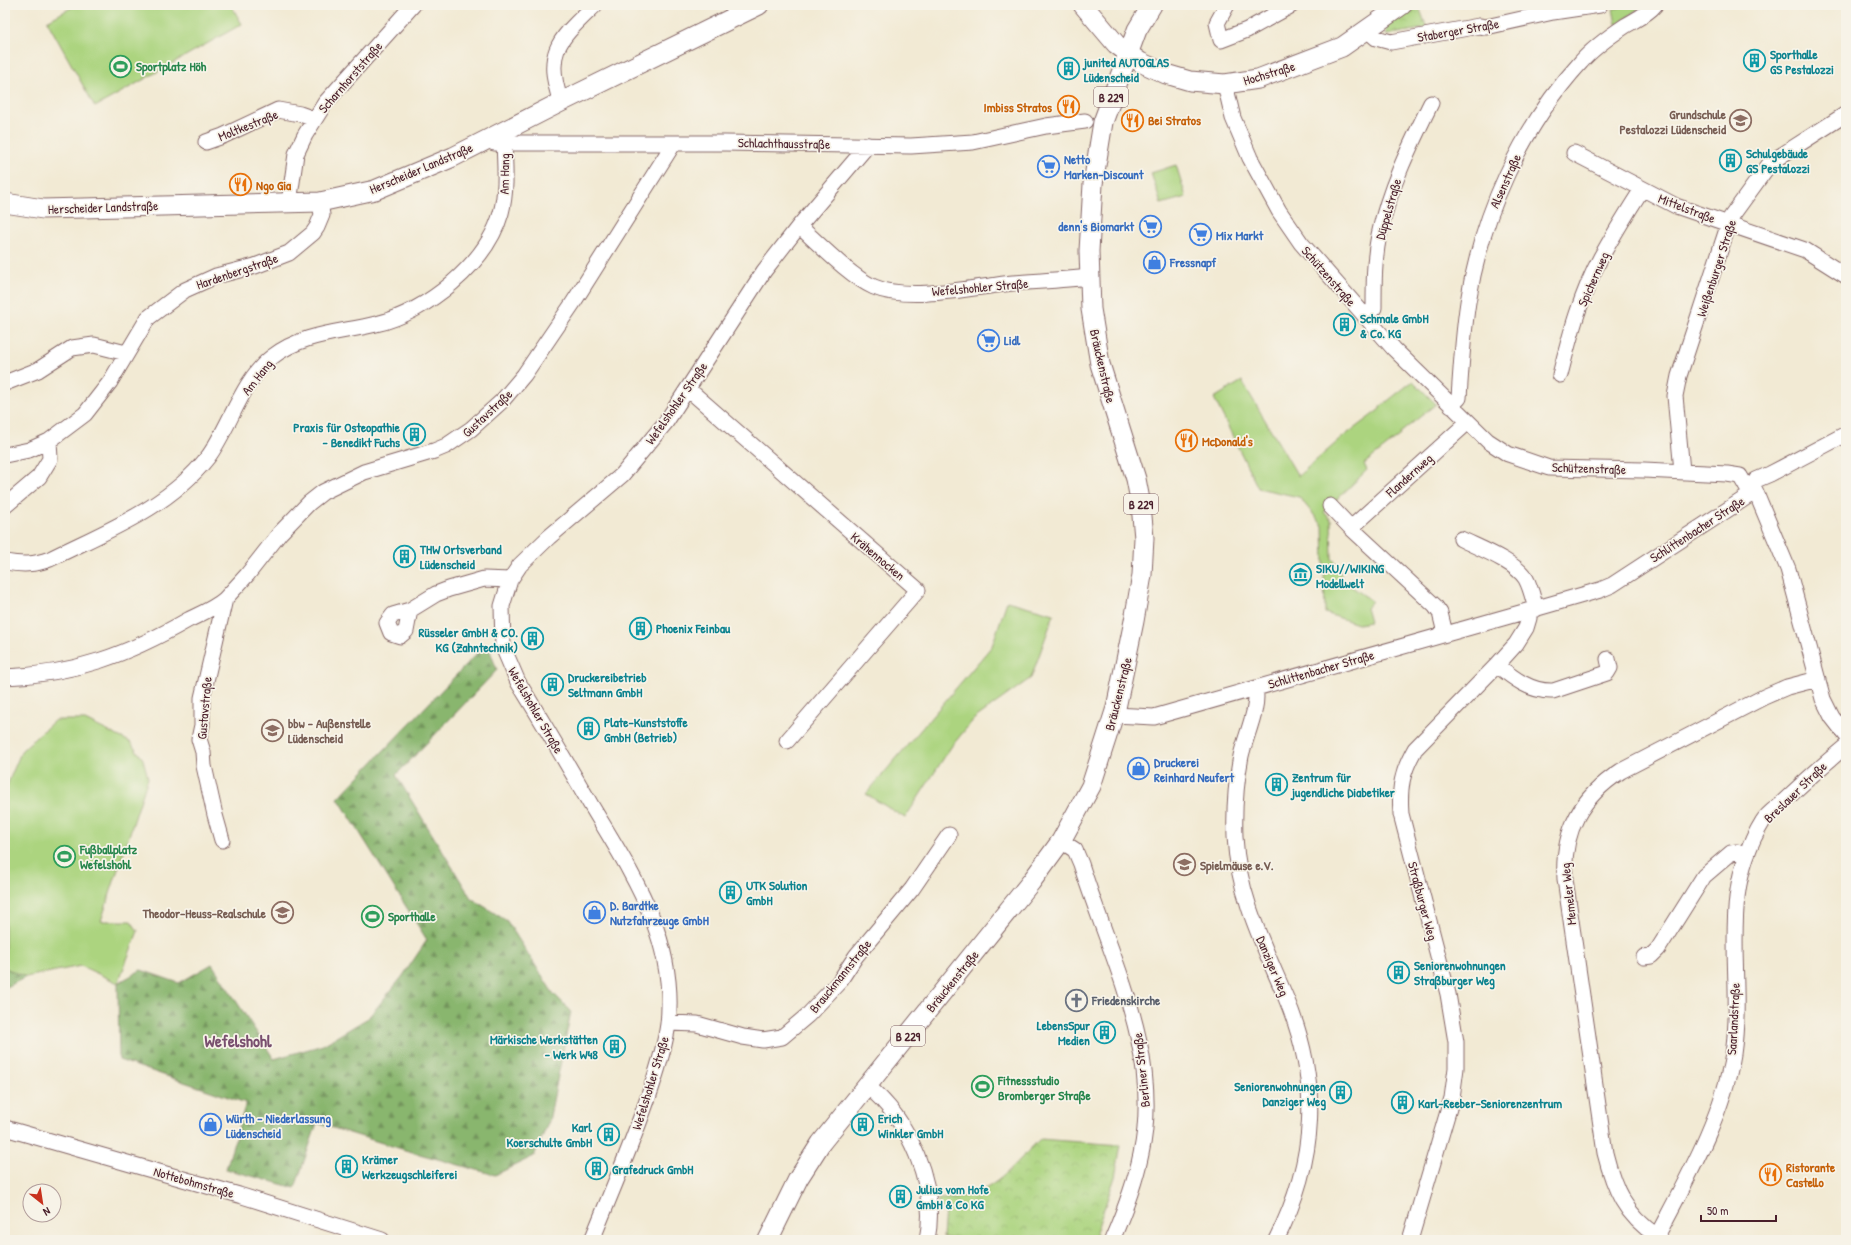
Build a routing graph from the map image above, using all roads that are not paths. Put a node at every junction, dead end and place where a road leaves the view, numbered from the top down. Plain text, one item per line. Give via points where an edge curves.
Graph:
1 (413, 5) edge
2 (595, 5) edge
3 (759, 5) edge
4 (1083, 5) edge
5 (1152, 5) edge
6 (1227, 5) edge
7 (1292, 5) edge
8 (1402, 5) edge
9 (1600, 5) edge
10 (1655, 5) edge
11 (1367, 30) junction
12 (1127, 53) junction
13 (1225, 84) junction
14 (561, 102) junction
15 (1431, 103) dead end
16 (1846, 114) edge
17 (314, 119) junction
18 (1085, 121) dead end
19 (206, 142) dead end
20 (481, 143) junction
21 (504, 143) junction
22 (674, 143) junction
23 (868, 145) junction
24 (1574, 153) dead end
25 (1642, 189) junction
26 (320, 202) junction
27 (5, 203) edge
28 (289, 203) junction
29 (1729, 223) junction
30 (798, 226) junction
31 (1089, 276) junction
32 (1846, 276) edge
33 (1365, 317) junction
34 (126, 353) junction
35 (1560, 375) dead end
36 (5, 384) edge
37 (688, 389) junction
38 (1451, 406) junction
39 (1468, 422) junction
40 (1846, 434) edge
41 (49, 441) junction
42 (5, 455) edge
43 (1682, 471) junction
44 (1752, 489) junction
45 (5, 506) edge
46 (1330, 506) dead end
47 (1351, 528) junction
48 (1461, 539) dead end
49 (5, 562) edge
50 (510, 580) junction
51 (225, 599) junction
52 (410, 610) dead end
53 (1532, 610) junction
54 (1445, 633) junction
55 (1608, 659) dead end
56 (1497, 665) junction
57 (5, 677) edge
58 (1818, 679) junction
59 (1255, 689) junction
60 (1114, 714) junction
61 (1846, 735) edge
62 (787, 741) dead end
63 (1846, 746) edge
64 (948, 835) dead end
65 (222, 840) dead end
66 (1061, 841) junction
67 (1746, 856) junction
68 (1644, 957) dead end
69 (668, 1023) junction
70 (867, 1086) junction
71 (5, 1128) edge
72 (1656, 1238) edge
73 (1279, 1239) edge
74 (382, 1240) edge
75 (592, 1240) edge
76 (768, 1240) edge
77 (927, 1240) edge
78 (1112, 1240) edge
79 (1410, 1240) edge

1 - 17 street, Scharnhorststraße via 325,103
2 - 14 street via 562,40 554,56 553,71
3 - 14 main road, Herscheider Landstraße
4 - 12 main road
5 - 12 main road, B 229 via 1136,30
6 - 7 street via 1217,23 1221,40 1247,30
8 - 11 main road, Hochstraße
9 - 11 street, Staberger Straße via 1390,42 1376,38
10 - 38 street, Alsenstraße via 1582,60 1550,99 1520,147 1485,229 1468,301 1459,398
11 - 13 main road, Hochstraße via 1342,47 1298,64 1258,79
12 - 13 main road, Hochstraße via 1166,74 1200,83
12 - 31 main road, Bräuckenstraße / B 229 via 1107,108 1099,142 1090,224
13 - 33 street, Schützenstraße via 1238,130 1279,211 1314,259
14 - 20 main road, Herscheider Landstraße
15 - 33 street, Düppelstraße via 1399,171 1387,205 1375,265 1374,308
16 - 29 street, Weißenburger Straße via 1771,162
17 - 19 street, Moltkestraße via 278,110
17 - 28 street, Scharnhorststraße via 296,154
18 - 23 street, Schlachthausstraße via 1046,126 972,142 911,146
20 - 21 street, Schlachthausstraße
20 - 26 main road, Herscheider Landstraße via 375,190
21 - 22 street, Schlachthausstraße
21 - 49 street, Am Hang via 504,200 494,230 472,262 436,296 385,322 311,337 282,350 259,371 207,458 177,490 132,519 50,559 24,565
22 - 23 street, Schlachthausstraße
22 - 51 street, Gustavstraße via 573,304 524,375 502,401 471,429 446,446 364,472 323,492 280,533
23 - 30 street, Wefelshohler Straße
24 - 25 street, Mittelstraße
25 - 29 street, Mittelstraße via 1676,206
25 - 35 street, Spichernweg via 1601,257 1590,281 1573,327
26 - 28 main road, Herscheider Landstraße
26 - 34 street, Hardenbergstraße via 322,215 317,227 289,252 255,266 216,276 185,290 148,318
27 - 28 main road, Herscheider Landstraße via 43,209
29 - 32 street, Mittelstraße via 1805,250
29 - 43 street, Weißenburger Straße via 1679,376 1675,396
30 - 31 street, Wefelshohler Straße via 862,280 874,287 903,294
30 - 37 street, Wefelshohler Straße via 764,271
31 - 60 main road, Bräuckenstraße / B 229 via 1091,309 1100,364 1136,480 1144,538 1144,556 1134,621
33 - 38 street, Schützenstraße
34 - 36 street via 94,345 72,348 38,370
34 - 41 street, Hardenbergstraße via 110,382 85,414
37 - 50 street, Wefelshohler Straße via 666,422 622,475 544,542 520,565
37 - 62 street, Krähennocken via 918,590
38 - 39 street, Schützenstraße
39 - 43 street, Schützenstraße via 1499,450 1549,468
39 - 47 street, Flandernweg
40 - 44 street, Schlittenbacher Straße via 1756,480
41 - 42 street, Hardenbergstraße via 29,450
41 - 45 street via 50,459 39,477
43 - 44 street, Schützenstraße via 1740,476 1747,488
44 - 53 street, Schlittenbacher Straße via 1750,495 1612,584
44 - 58 street, Schützenstraße via 1755,490 1788,569
46 - 47 street
47 - 54 street via 1435,606 1440,613
48 - 53 street via 1518,571 1527,581
50 - 52 street via 484,579 449,589
50 - 69 street, Wefelshohler Straße via 502,606 503,647 518,682 628,867 649,908 663,953 668,986
51 - 57 street, Gustavstraße via 171,630 120,654 74,669 34,676
51 - 65 street, Gustavstraße via 204,691 199,739
53 - 54 street, Schlittenbacher Straße
53 - 56 street, Straßburger Weg via 1523,635
54 - 59 street, Schlittenbacher Straße
55 - 56 street via 1610,666 1607,673 1547,692 1525,685
56 - 79 street, Straßburger Weg via 1415,749 1405,768 1400,788 1401,814 1452,1010 1456,1050 1455,1079 1446,1121
58 - 61 street, Schützenstraße via 1828,711
58 - 72 street, Memeler Weg via 1787,687 1764,697 1608,779 1590,796 1573,823 1568,837 1565,879 1604,1153 1613,1183 1628,1210 1641,1226
59 - 60 street, Schlittenbacher Straße via 1154,717
59 - 73 street, Danziger Weg via 1257,695 1238,775 1235,816 1238,859 1250,910 1302,1039 1311,1104 1310,1136 1304,1167
60 - 66 main road, Bräuckenstraße / B 229 via 1091,786
63 - 67 street, Breslauer Straße via 1764,820
64 - 69 street, Brauckmannstraße via 912,889 856,956 840,982 782,1037 763,1040 697,1024
66 - 70 main road, Bräuckenstraße / B 229
66 - 78 street, Berliner Straße via 1075,850 1081,864 1139,1036 1143,1067 1146,1103 1141,1154
67 - 68 street via 1737,852 1731,853 1704,876 1658,949 1651,956
67 - 72 street, Saarlandstraße via 1735,906 1735,1031 1729,1073 1709,1132
69 - 75 street, Wefelshohler Straße via 647,1101
70 - 76 main road, Bräuckenstraße / B 229 via 817,1149 798,1179
70 - 77 street via 888,1105 920,1163 930,1198
71 - 74 street, Nottebohmstraße

